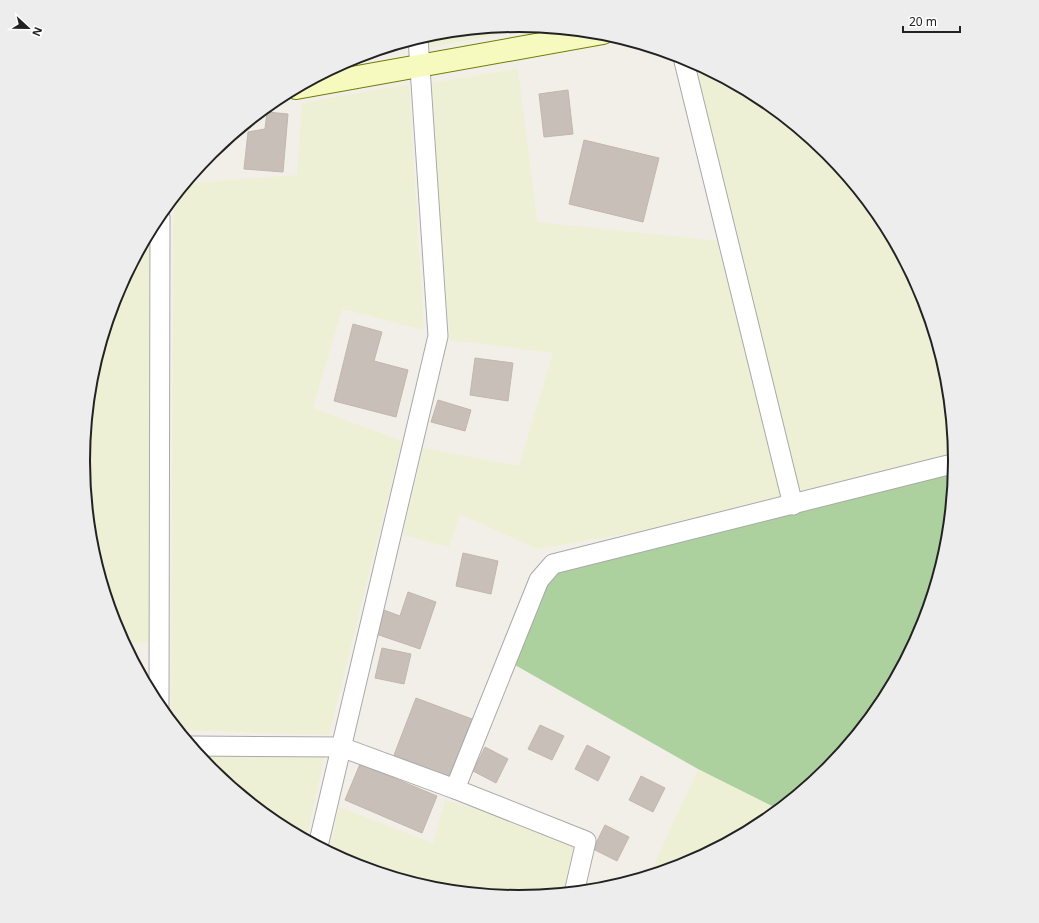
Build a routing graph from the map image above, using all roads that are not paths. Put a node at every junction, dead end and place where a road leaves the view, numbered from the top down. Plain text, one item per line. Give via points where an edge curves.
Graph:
1 (582, 37) edge
2 (418, 44) edge
3 (685, 65) edge
4 (418, 66) junction
5 (315, 85) edge
6 (160, 226) edge
7 (949, 465) edge
8 (793, 505) junction
9 (159, 695) edge
10 (198, 746) edge
11 (341, 747) junction
12 (455, 789) junction
13 (319, 841) edge
14 (575, 887) edge

1 - 4 street
2 - 4 street
3 - 8 street
4 - 5 street
4 - 11 street via 438,336
6 - 9 street
7 - 8 street
8 - 12 street via 553,564 539,580
10 - 11 street
11 - 12 street
11 - 13 street
12 - 14 street via 586,841

